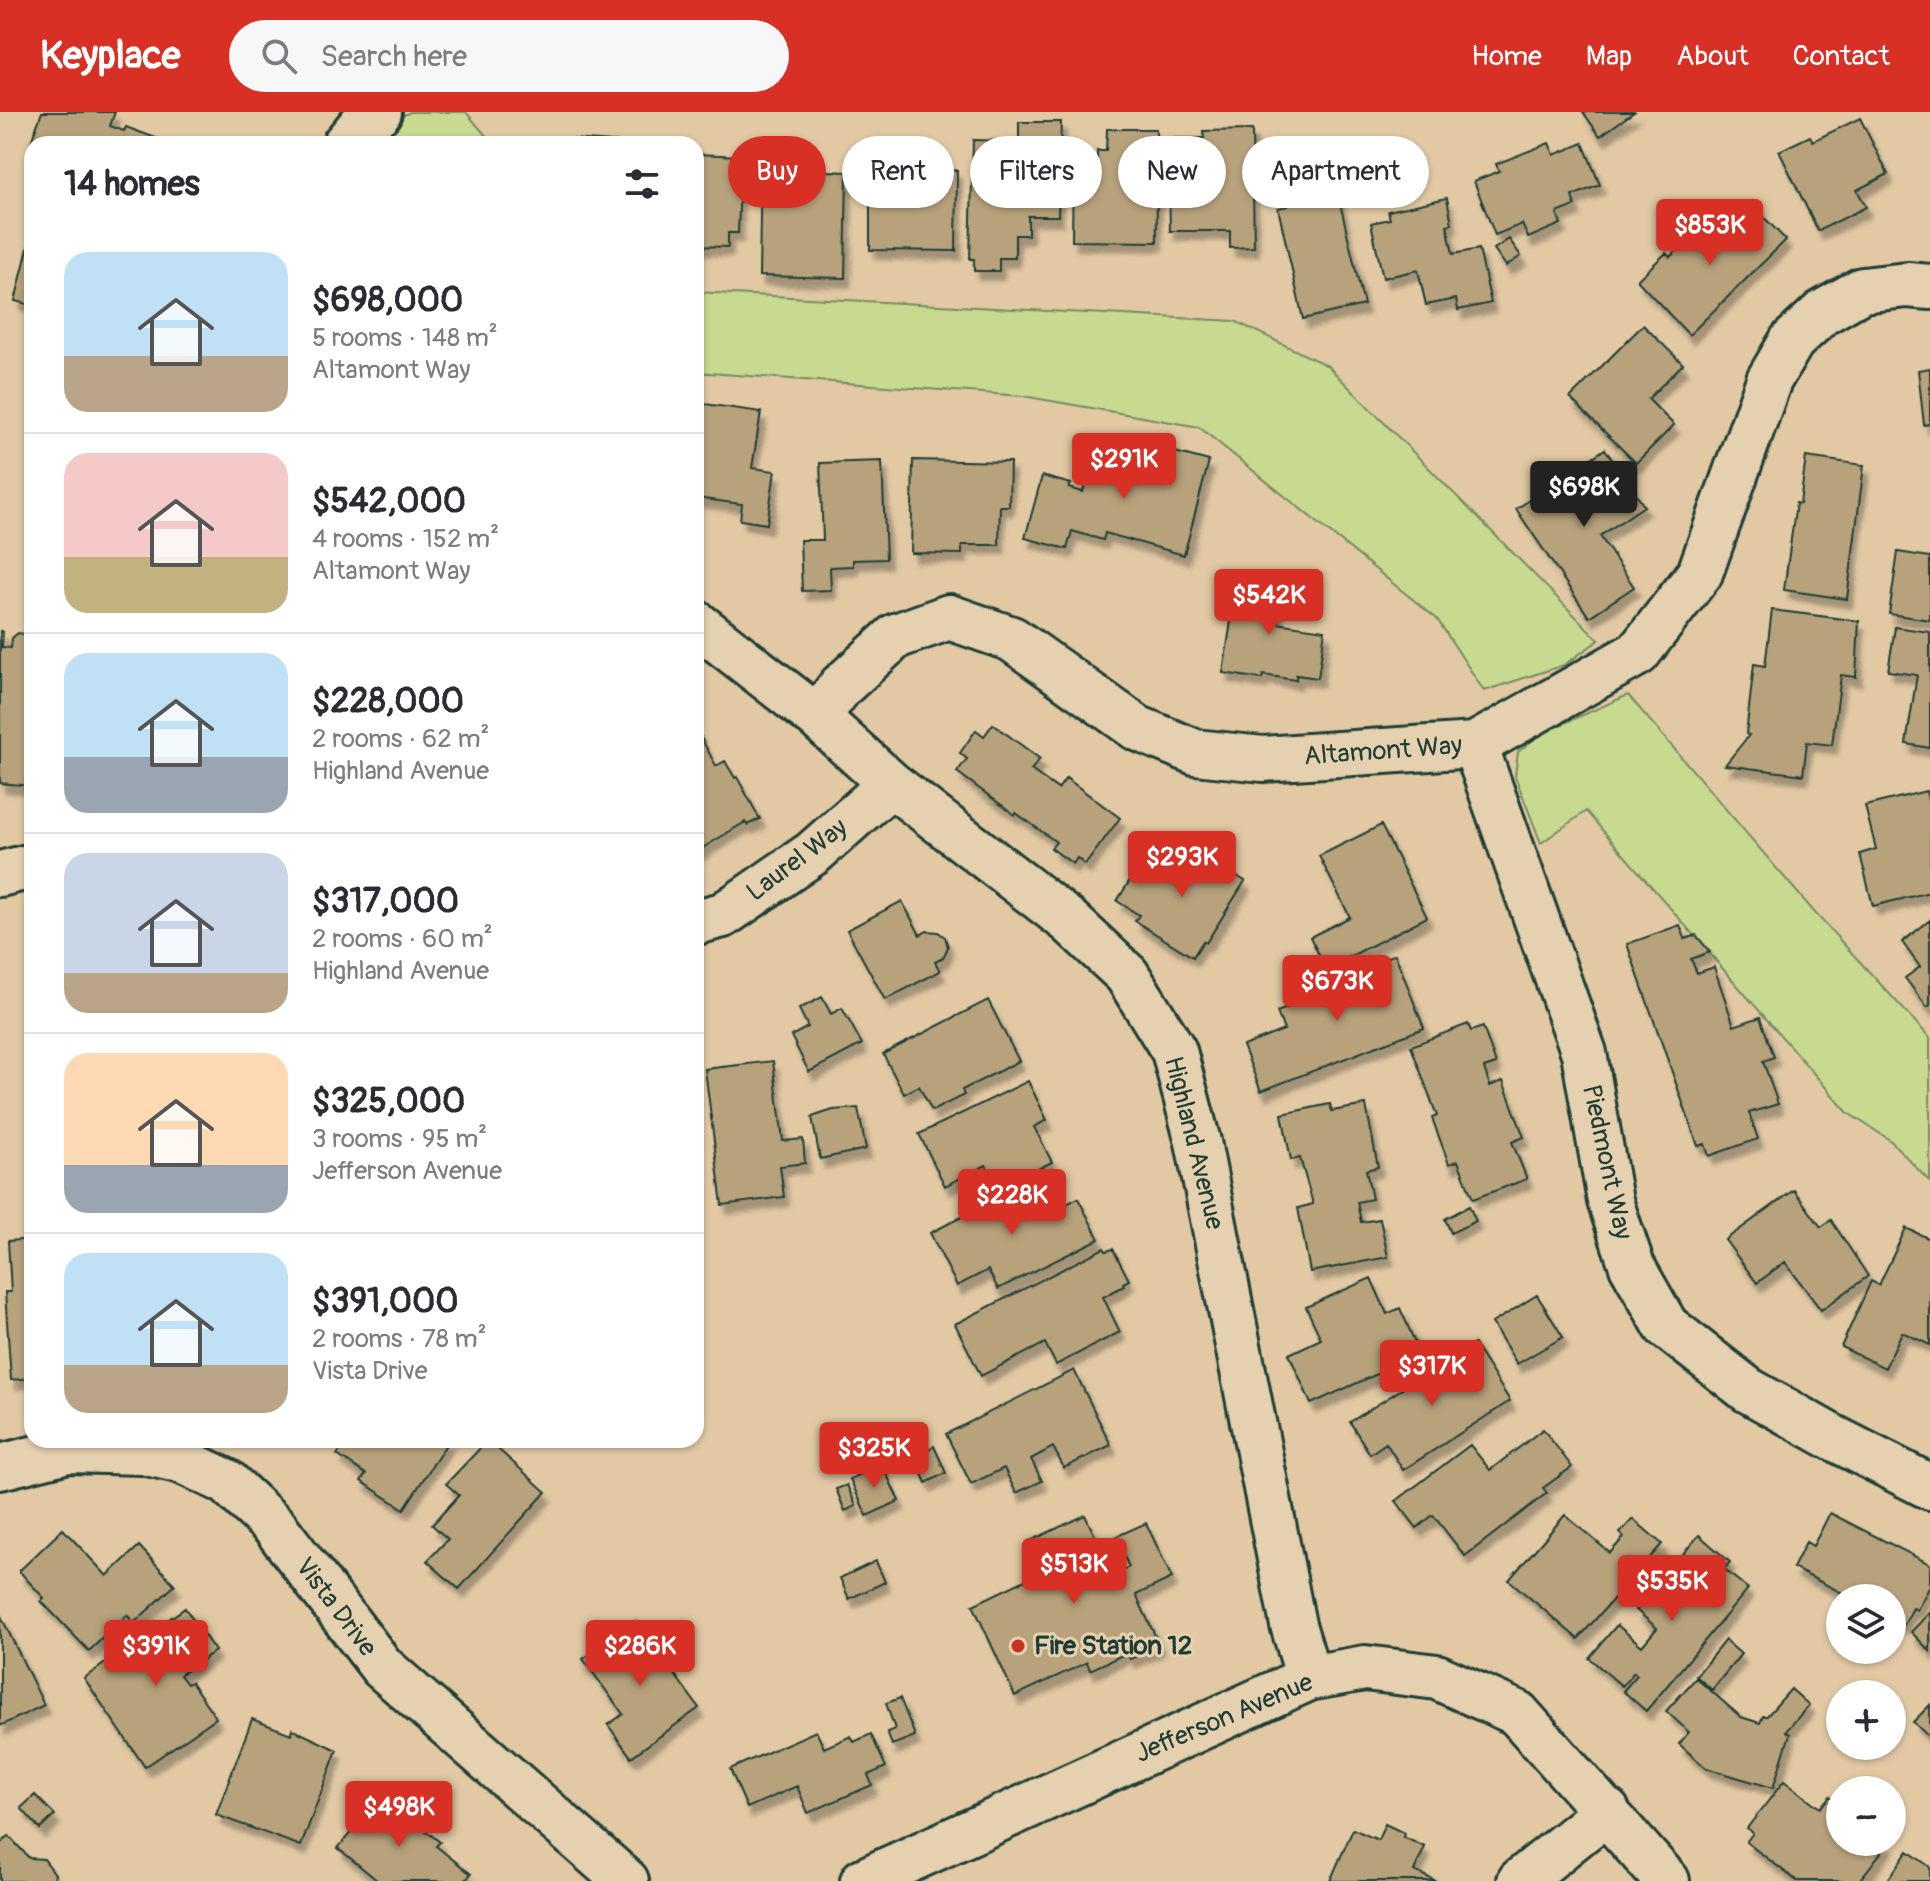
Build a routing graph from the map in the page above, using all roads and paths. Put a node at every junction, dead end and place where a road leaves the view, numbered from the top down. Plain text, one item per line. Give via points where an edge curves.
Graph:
1 (379, 112) edge
2 (352, 136) edge
3 (1930, 287) edge
4 (704, 629) edge
5 (817, 717) junction
6 (1475, 745) junction
7 (891, 784) junction
8 (24, 868) edge
9 (0, 874) edge
10 (704, 920) edge
11 (0, 1467) edge
12 (1930, 1487) edge
13 (1309, 1678) junction
14 (1607, 1811) junction
15 (626, 1881) edge
16 (863, 1881) edge
17 (1520, 1881) edge
18 (1667, 1881) edge

1 - 2 street
3 - 6 street, Altamont Way via 1862,290 1822,313 1792,341 1769,380 1700,573 1638,653
4 - 5 street, Highland Avenue
5 - 6 street, Altamont Way via 841,686 896,636 949,617 1012,639 1137,728 1195,752 1263,759
5 - 7 street, Highland Avenue
6 - 12 street, Piedmont Way via 1584,1053 1610,1201 1632,1266 1666,1326 1748,1390
7 - 10 street, Laurel Way via 813,853 723,915
7 - 13 street, Highland Avenue via 1069,921 1127,975 1174,1051 1198,1142 1293,1625
8 - 9 street
11 - 15 street, Vista Drive via 68,1450 143,1452 182,1461 227,1482 275,1527 382,1667
13 - 14 street, Jefferson Avenue via 1365,1668 1437,1677 1517,1713
13 - 16 street, Jefferson Avenue
14 - 17 street
14 - 18 street, Jefferson Avenue

